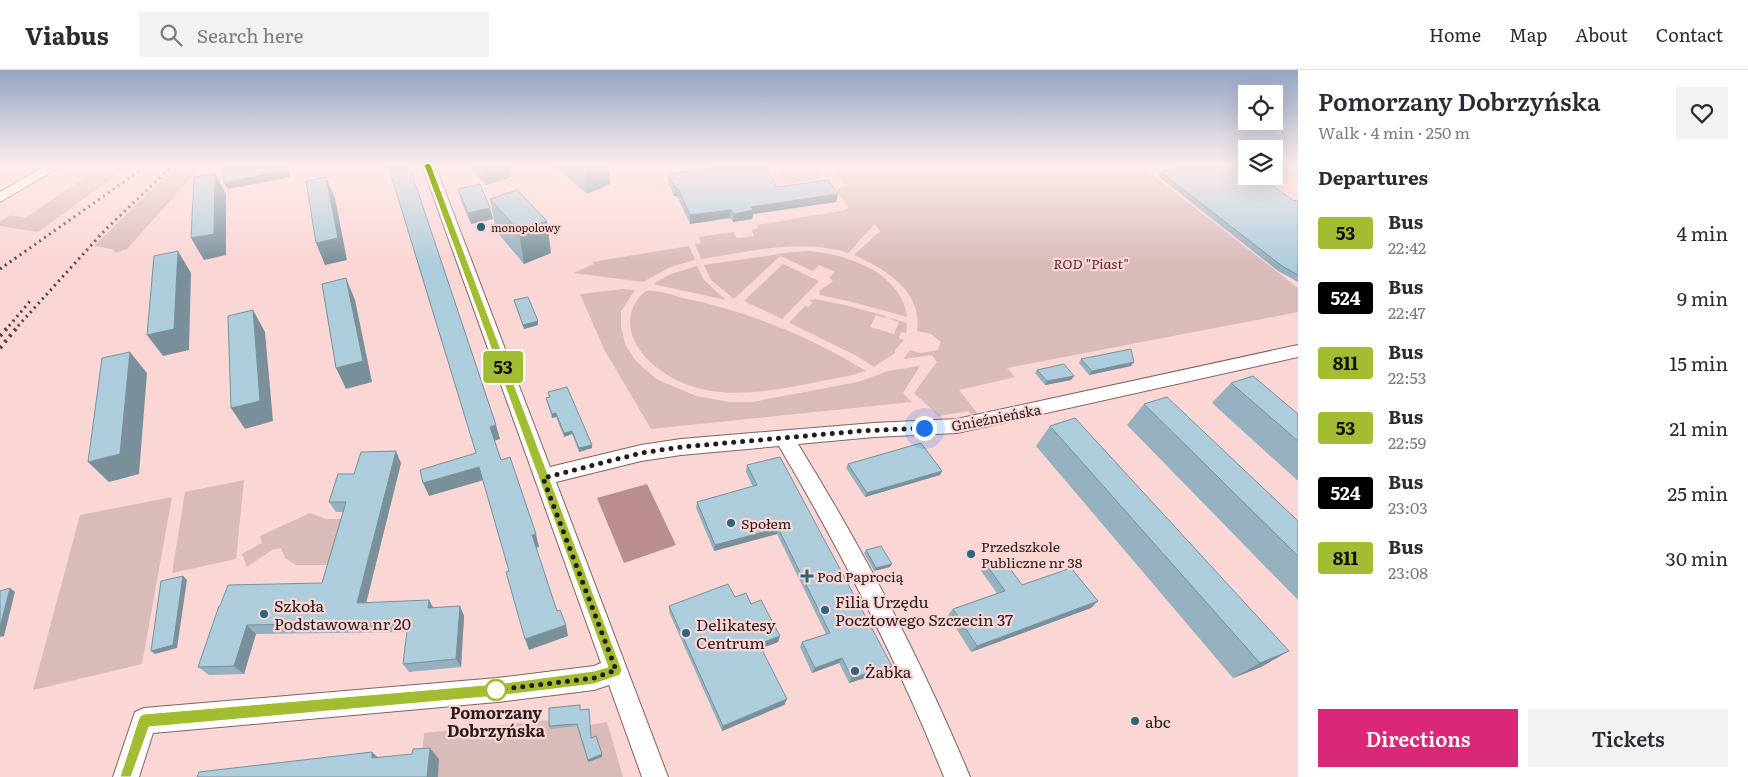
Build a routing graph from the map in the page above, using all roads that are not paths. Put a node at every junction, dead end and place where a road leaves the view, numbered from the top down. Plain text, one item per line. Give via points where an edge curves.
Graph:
1 (440, 198) edge
2 (1298, 351) edge
3 (784, 438) junction
4 (543, 478) junction
5 (616, 670) junction
6 (126, 777) edge
7 (656, 777) edge
8 (957, 777) edge

1 - 4 street
2 - 3 street, Gnieźnieńska via 957,426
3 - 4 street, Gnieźnieńska via 641,453
3 - 8 street via 906,656
4 - 5 street
5 - 6 street via 594,678 497,690 144,721
5 - 7 street

